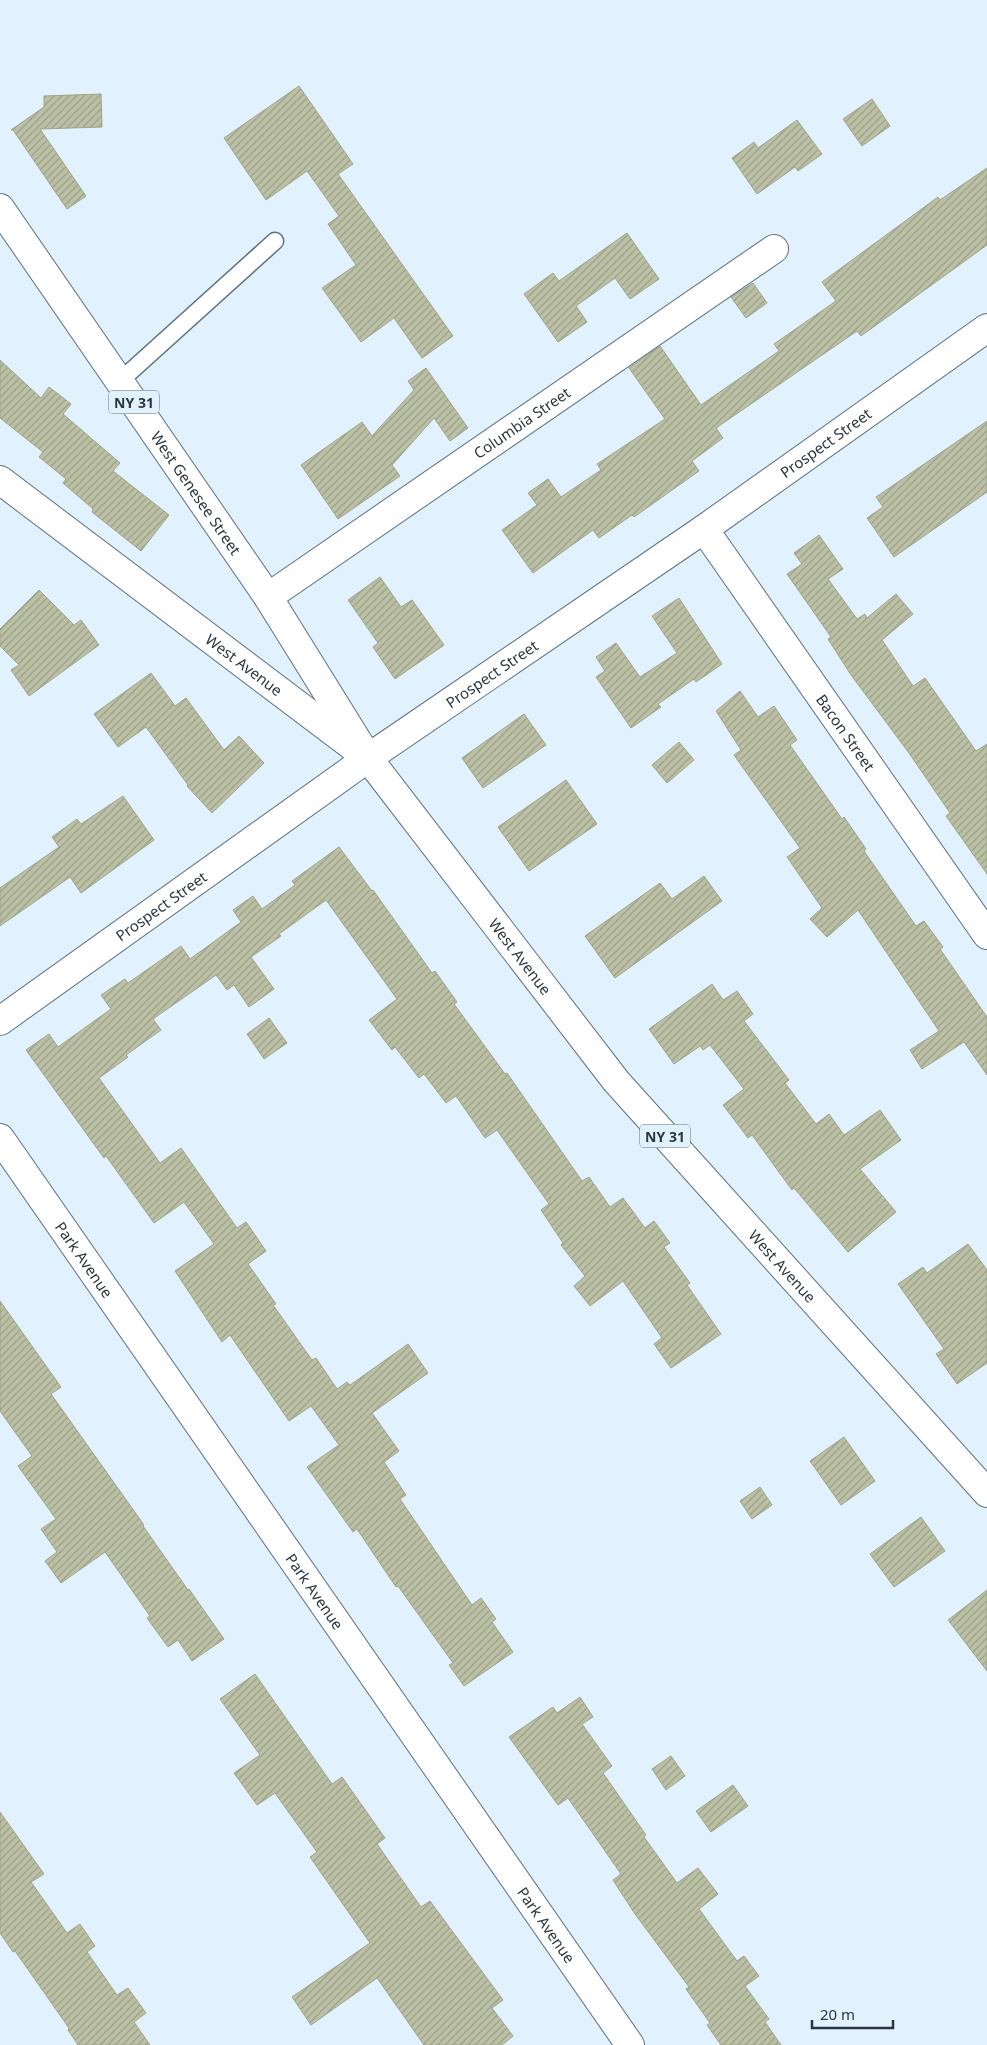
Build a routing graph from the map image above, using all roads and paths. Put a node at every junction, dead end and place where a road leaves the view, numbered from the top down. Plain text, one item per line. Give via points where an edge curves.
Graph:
1 (1, 213) edge
2 (275, 241) dead end
3 (774, 249) dead end
4 (987, 328) edge
5 (120, 380) junction
6 (0, 480) edge
7 (704, 529) junction
8 (268, 597) junction
9 (368, 758) junction
10 (987, 935) edge
11 (0, 1021) edge
12 (0, 1138) edge
13 (987, 1493) edge
14 (630, 2045) edge

1 - 5 main road, West Genesee Street / NY 31
2 - 5 lane
3 - 8 main road, Columbia Street
4 - 7 main road, Prospect Street
5 - 8 main road, West Genesee Street / NY 31
6 - 9 main road, West Avenue
7 - 9 main road, Prospect Street
7 - 10 main road, Bacon Street
8 - 9 main road, West Genesee Street / NY 31
9 - 11 main road, Prospect Street
9 - 13 main road, West Avenue / NY 31 via 616,1081
12 - 14 main road, Park Avenue

